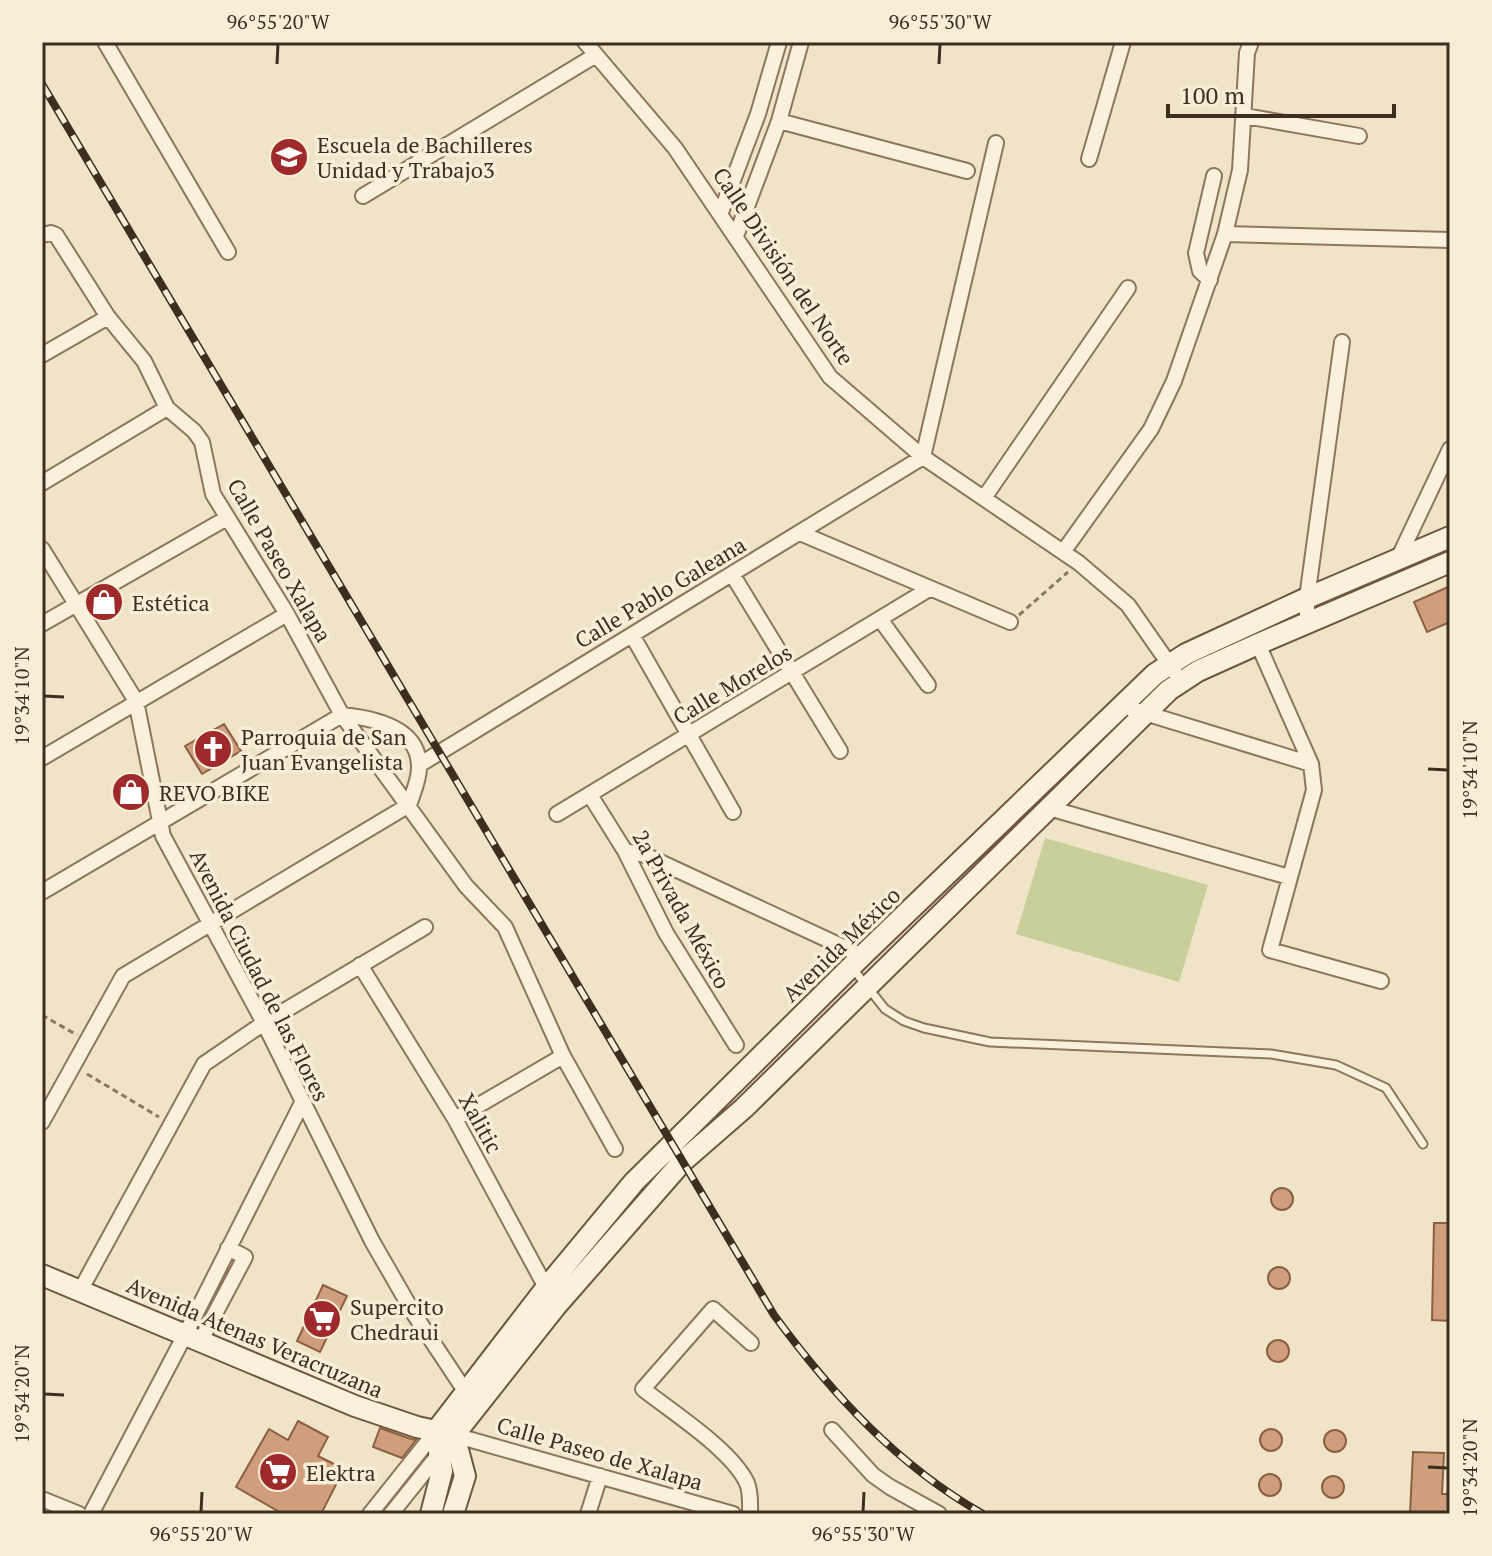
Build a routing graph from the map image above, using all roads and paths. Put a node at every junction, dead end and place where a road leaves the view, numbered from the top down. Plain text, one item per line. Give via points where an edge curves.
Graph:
1 (105, 42) edge
2 (585, 42) edge
3 (779, 42) edge
4 (801, 42) edge
5 (1123, 42) edge
6 (1247, 46) edge
7 (596, 55) junction
8 (1245, 116) junction
9 (779, 121) junction
10 (1359, 136) dead end
11 (996, 143) dead end
12 (1089, 159) dead end
13 (967, 171) dead end
14 (1214, 176) dead end
15 (363, 196) dead end
16 (721, 212) junction
17 (46, 234) edge
18 (1225, 234) junction
19 (736, 236) junction
20 (1450, 240) edge
21 (228, 252) dead end
22 (1210, 280) junction
23 (1128, 288) dead end
24 (108, 317) junction
25 (1342, 342) dead end
26 (42, 355) edge
27 (167, 408) junction
28 (1450, 449) edge
29 (923, 457) junction
30 (42, 483) edge
31 (984, 498) junction
32 (227, 518) junction
33 (800, 533) junction
34 (1449, 541) edge
35 (42, 549) edge
36 (1063, 552) junction
37 (1398, 559) junction
38 (1450, 562) edge
39 (1079, 563) junction
40 (732, 574) junction
41 (929, 589) junction
42 (1307, 598) junction
43 (76, 604) junction
44 (287, 614) junction
45 (880, 619) junction
46 (1307, 621) junction
47 (1010, 622) joint
48 (42, 624) edge
49 (632, 635) junction
50 (1258, 644) junction
51 (1175, 672) junction
52 (791, 674) junction
53 (928, 685) dead end
54 (136, 701) junction
55 (1122, 706) junction
56 (342, 715) junction
57 (1141, 715) junction
58 (691, 735) junction
59 (840, 751) dead end
60 (42, 758) edge
61 (1311, 764) junction
62 (419, 765) junction
63 (590, 795) junction
64 (409, 805) junction
65 (1049, 808) junction
66 (733, 812) dead end
67 (557, 814) dead end
68 (159, 823) junction
69 (625, 851) junction
70 (1289, 877) junction
71 (42, 892) edge
72 (210, 922) junction
73 (425, 927) dead end
74 (852, 959) junction
75 (360, 965) junction
76 (1381, 981) dead end
77 (867, 987) junction
78 (42, 1015) edge
79 (264, 1023) junction
80 (87, 1041) junction
81 (736, 1045) dead end
82 (563, 1056) junction
83 (73, 1066) junction
84 (728, 1088) junction
85 (302, 1103) junction
86 (744, 1108) junction
87 (455, 1119) junction
88 (42, 1122) edge
89 (171, 1124) junction
90 (1423, 1144) dead end
91 (615, 1149) dead end
92 (42, 1275) edge
93 (80, 1291) junction
94 (551, 1297) junction
95 (194, 1337) junction
96 (751, 1343) dead end
97 (471, 1401) junction
98 (832, 1430) dead end
99 (445, 1433) junction
100 (439, 1454) junction
101 (600, 1476) junction
102 (42, 1499) edge
103 (708, 1511) edge
104 (79, 1514) edge
105 (91, 1514) edge
106 (370, 1514) edge
107 (391, 1514) edge
108 (431, 1514) edge
109 (453, 1514) edge
110 (588, 1514) edge
111 (733, 1514) edge
112 (750, 1514) edge
113 (939, 1514) edge

1 - 21 street
2 - 7 street, Calle División del Norte
3 - 16 street
4 - 9 street
5 - 12 street
6 - 8 street
7 - 15 street
7 - 16 street, Calle División del Norte
8 - 10 street
8 - 18 street via 1240,170
9 - 13 street
9 - 19 street
11 - 29 street
14 - 22 street via 1196,253 1200,271
16 - 19 street, Calle División del Norte
17 - 24 street, Calle Paseo Xalapa via 56,235
18 - 20 street
18 - 22 street
19 - 29 street, Calle División del Norte via 830,377
22 - 36 street via 1165,404
23 - 31 street
24 - 26 street
24 - 27 street, Calle Paseo Xalapa via 144,361
25 - 42 street
27 - 30 street
27 - 32 street, Calle Paseo Xalapa via 202,442 213,494
28 - 37 street
29 - 31 street, Calle División del Norte
29 - 33 street, Calle Pablo Galeana
31 - 36 street, Calle División del Norte
32 - 43 street
32 - 44 street, Calle Paseo Xalapa
33 - 40 street, Calle Pablo Galeana
33 - 41 street
34 - 37 main road, Avenida México
35 - 43 street, Avenida Ciudad de las Flores
36 - 39 street, Calle División del Norte
37 - 42 main road, Avenida México
38 - 46 main road, Avenida México
39 - 47 path
39 - 51 street, Calle División del Norte via 1128,605
40 - 49 street, Calle Pablo Galeana
40 - 52 street
41 - 45 street, Calle Morelos
41 - 47 street
42 - 46 street
42 - 51 main road, Avenida México
43 - 48 street
43 - 54 street, Avenida Ciudad de las Flores
44 - 54 street
44 - 56 street, Calle Paseo Xalapa
45 - 52 street, Calle Morelos
45 - 53 street
46 - 50 main road, Avenida México
49 - 58 street
49 - 62 street, Calle Pablo Galeana
50 - 51 main road, Avenida México
50 - 61 street
51 - 55 main road, Avenida México via 1155,674
51 - 57 main road, Avenida México
52 - 58 street, Calle Morelos
52 - 59 street
54 - 60 street
54 - 68 street, Avenida Ciudad de las Flores
55 - 57 street
55 - 74 main road, Avenida México
56 - 62 street via 393,726 408,740
56 - 64 street, Calle Paseo Xalapa
56 - 68 street
57 - 61 street
57 - 65 main road, Avenida México
58 - 63 street, Calle Morelos
58 - 66 street
61 - 70 street via 1314,790
62 - 64 street
63 - 67 street, Calle Morelos
63 - 69 street, 2a Privada México
64 - 72 street
64 - 82 street, Calle Paseo Xalapa via 466,886 505,927
65 - 70 street
65 - 77 main road, Avenida México
68 - 71 street
68 - 72 street, Avenida Ciudad de las Flores
69 - 74 street via 645,855
69 - 81 street, 2a Privada México via 666,933
70 - 76 street via 1270,950
72 - 79 street, Avenida Ciudad de las Flores
72 - 80 street via 123,976
73 - 75 street
74 - 77 lane
74 - 84 main road, Avenida México
75 - 79 street
75 - 87 street, Xalitic
77 - 86 main road, Avenida México
77 - 90 lane via 885,1009 904,1021 990,1042 1271,1054 1336,1065 1386,1088
78 - 80 path
79 - 85 street, Avenida Ciudad de las Flores
79 - 89 street via 204,1064
80 - 83 street
82 - 87 street
82 - 91 street, Calle Paseo Xalapa
83 - 88 street
83 - 89 path
84 - 86 main road
84 - 94 main road, Avenida México via 634,1182
85 - 95 street via 228,1248 245,1257
85 - 97 street, Avenida Ciudad de las Flores via 372,1241
86 - 94 main road, Avenida México via 682,1162
87 - 94 street, Xalitic
89 - 93 street
92 - 93 main road, Avenida Atenas Veracruzana
93 - 95 main road, Avenida Atenas Veracruzana
94 - 97 main road, Avenida México
95 - 99 main road, Avenida Atenas Veracruzana via 355,1406
95 - 105 street
96 - 112 street via 713,1309 643,1389 739,1469 750,1496
97 - 99 main road, Avenida México
98 - 113 street via 873,1475
99 - 100 main road, Avenida México
99 - 101 street, Calle Paseo de Xalapa
99 - 106 street, Avenida México
99 - 109 main road via 465,1476
100 - 107 street, Avenida México
100 - 108 main road via 442,1471
101 - 103 street, Calle Paseo de Xalapa
101 - 110 street
102 - 104 street
103 - 111 street, Calle Paseo de Xalapa

